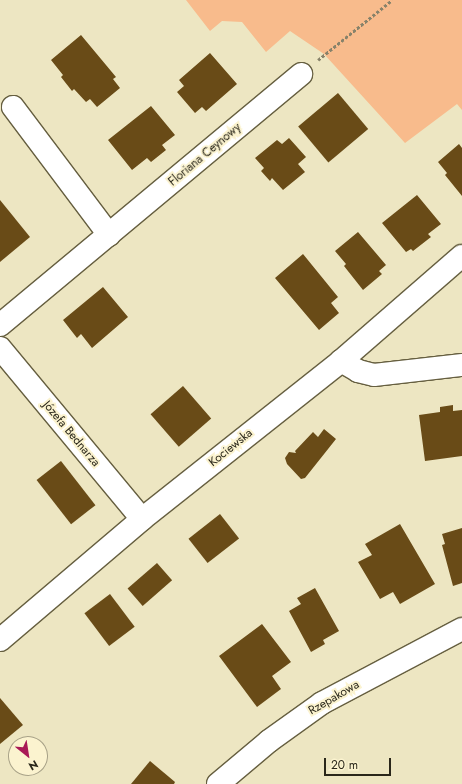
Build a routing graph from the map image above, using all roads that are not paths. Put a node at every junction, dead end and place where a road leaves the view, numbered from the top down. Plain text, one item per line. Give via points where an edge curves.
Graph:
1 (301, 74) road end
2 (13, 108) dead end
3 (109, 235) junction
4 (462, 256) edge
5 (0, 325) edge
6 (0, 348) edge
7 (341, 360) junction
8 (462, 365) edge
9 (142, 519) junction
10 (462, 629) edge
11 (0, 640) edge
12 (218, 784) edge

1 - 3 street, Floriana Ceynowy
2 - 3 street
3 - 5 street, Floriana Ceynowy
4 - 7 street, Kociewska
6 - 9 street, Józefa Bednarza
7 - 8 street via 358,370 374,375
7 - 9 street, Kociewska
9 - 11 street, Kociewska
10 - 12 street, Rzepakowa via 322,703 269,740

